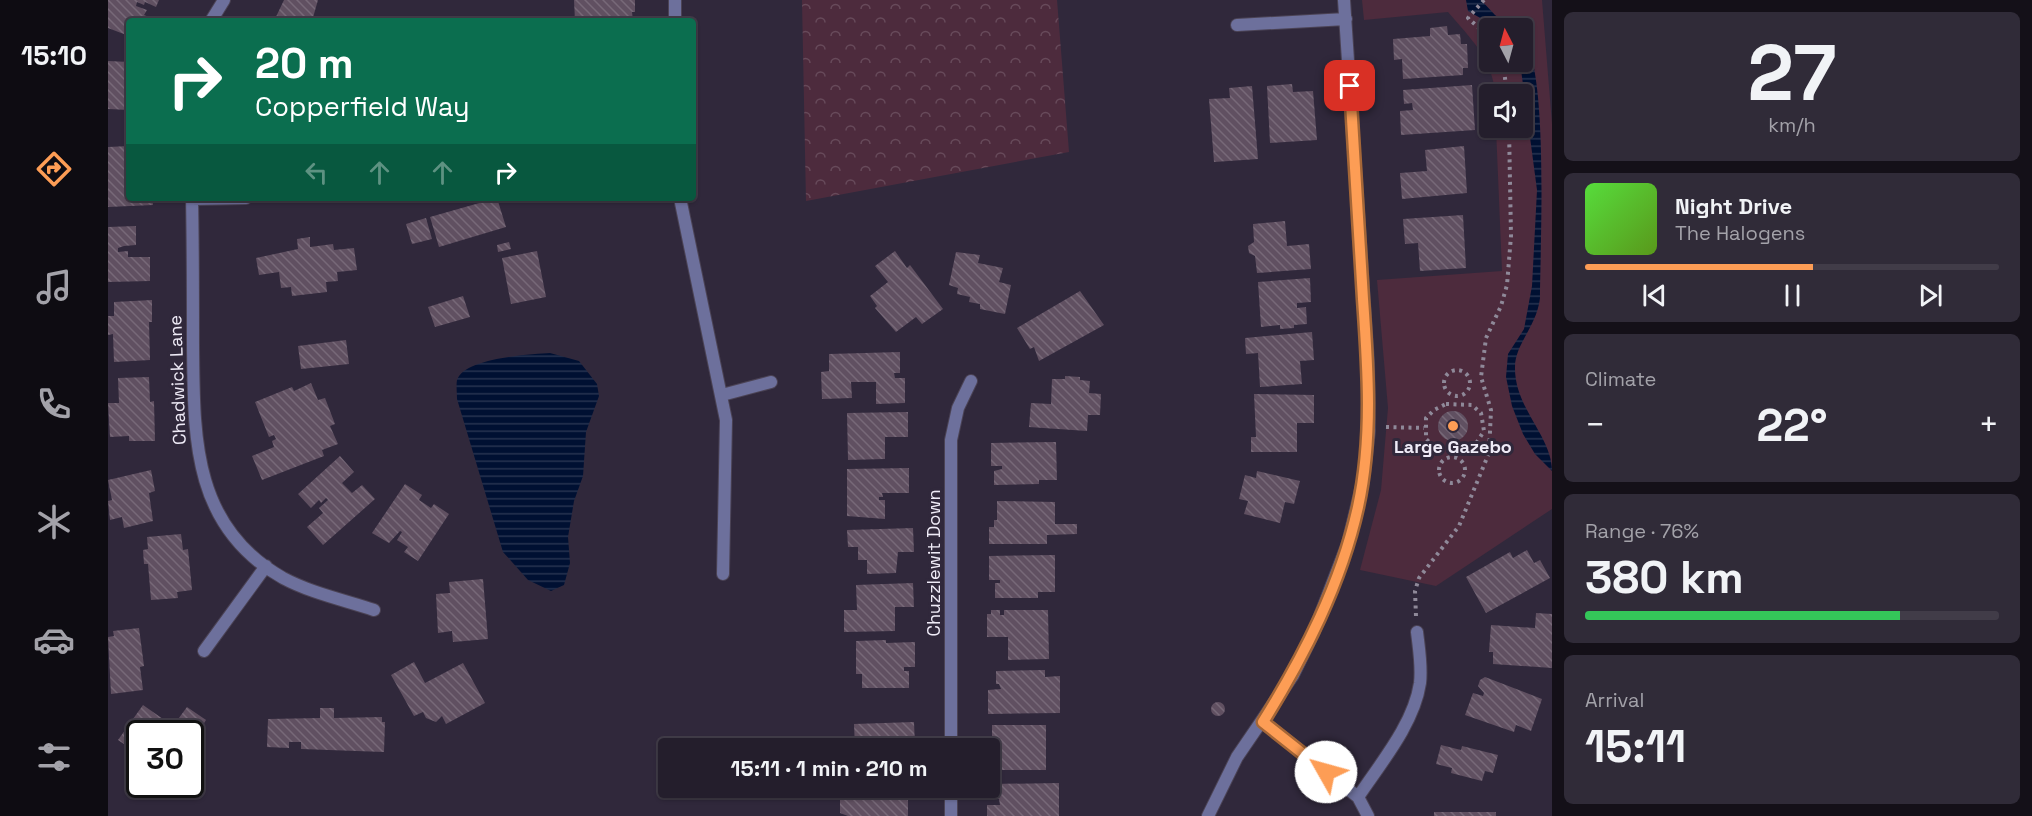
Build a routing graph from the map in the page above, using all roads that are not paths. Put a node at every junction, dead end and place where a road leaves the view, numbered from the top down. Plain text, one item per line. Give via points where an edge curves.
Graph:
1 (224, 0) edge
2 (675, 0) edge
3 (1344, 0) edge
4 (213, 18) edge
5 (675, 18) edge
6 (1346, 19) junction
7 (1237, 25) dead end
8 (192, 201) edge
9 (681, 201) edge
10 (970, 381) dead end
11 (771, 382) dead end
12 (722, 395) junction
13 (266, 566) junction
14 (723, 574) dead end
15 (374, 610) dead end
16 (1417, 632) road end
17 (204, 651) dead end
18 (1263, 722) junction
19 (951, 738) edge
20 (1358, 797) junction
21 (951, 798) edge
22 (951, 816) edge
23 (1208, 816) edge
24 (1368, 816) edge

1 - 4 street
2 - 5 street
3 - 6 street
6 - 7 street
6 - 18 street via 1369,426 1358,509 1328,600 1293,675
8 - 13 street, Chadwick Lane via 197,455 221,517
9 - 12 street
10 - 19 street, Chuzzlewit Down via 958,408 951,440
11 - 12 street
12 - 14 street via 726,434
13 - 15 street, Chadwick Lane via 300,586
13 - 17 street
16 - 20 street via 1421,671 1415,701
18 - 20 street
18 - 23 street via 1237,757
20 - 24 street
21 - 22 street

